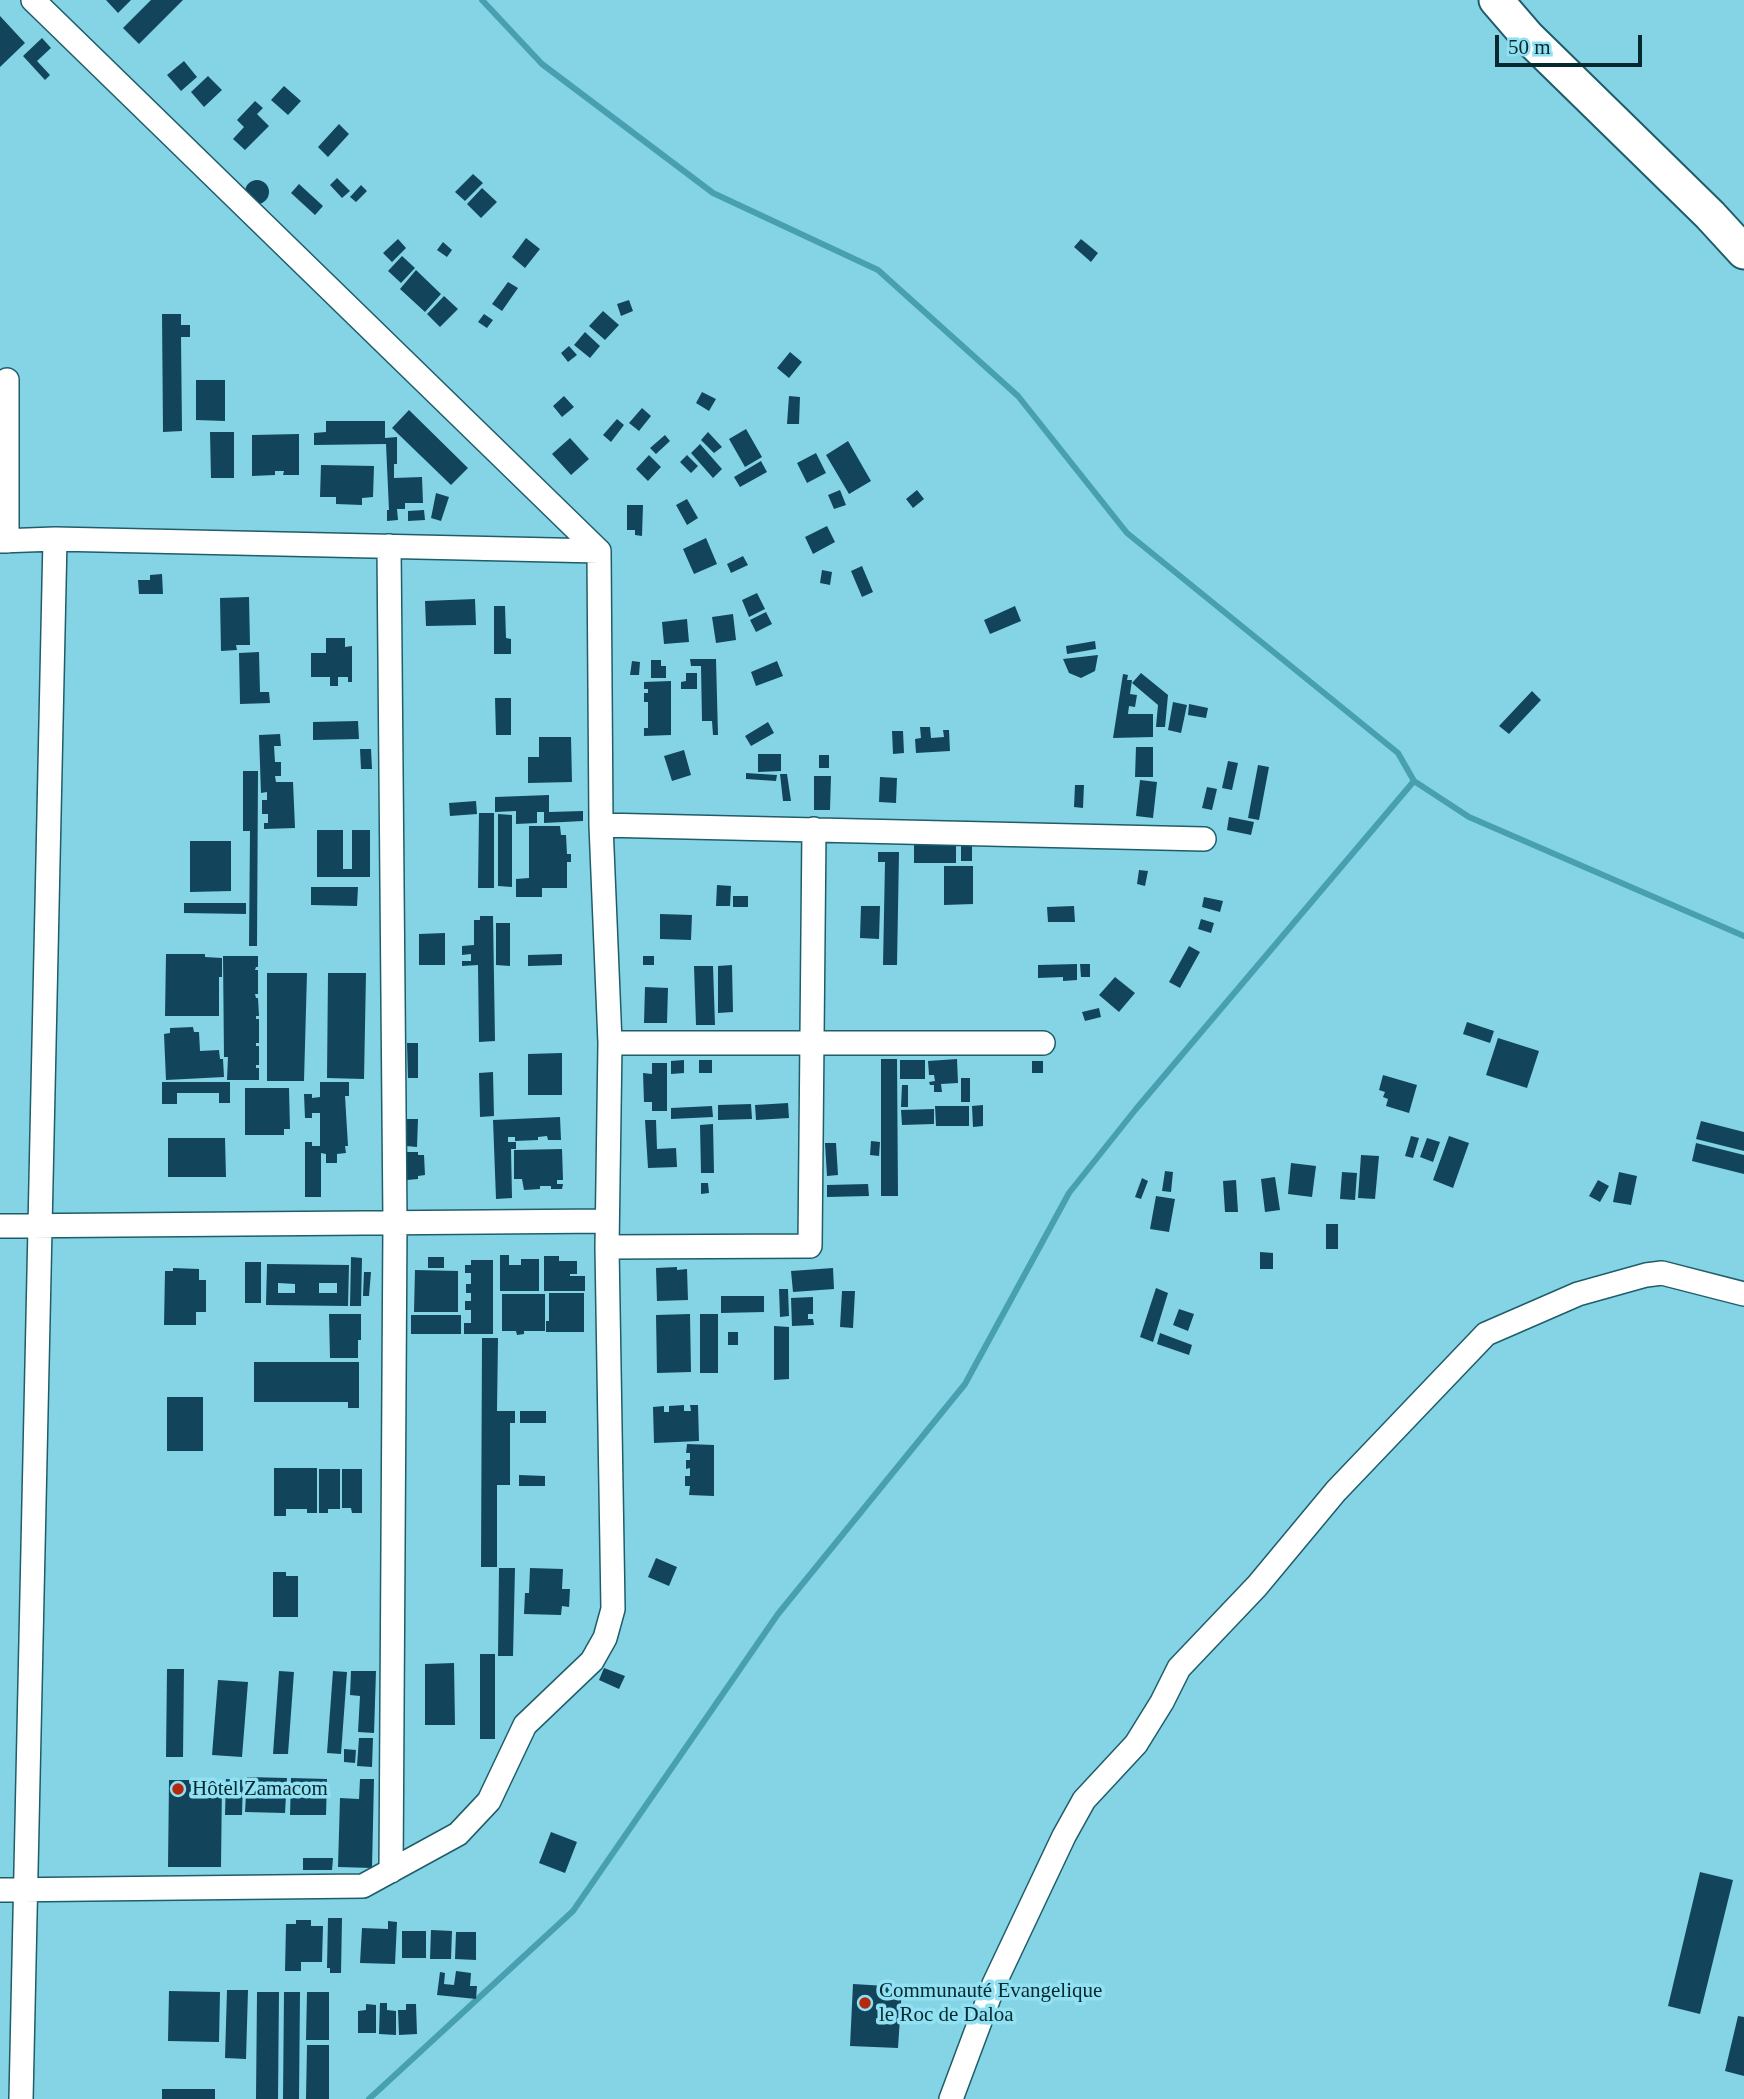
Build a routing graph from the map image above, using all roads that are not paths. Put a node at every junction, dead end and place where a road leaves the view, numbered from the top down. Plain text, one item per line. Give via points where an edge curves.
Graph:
1 (33, 0) edge
2 (1496, 0) edge
3 (1744, 252) edge
4 (7, 380) dead end
5 (55, 539) junction
6 (3, 541) edge
7 (390, 546) junction
8 (598, 551) junction
9 (601, 825) junction
10 (814, 830) junction
11 (1204, 839) dead end
12 (610, 1042) junction
13 (1043, 1042) dead end
14 (812, 1044) junction
15 (607, 1221) junction
16 (395, 1222) junction
17 (0, 1226) edge
18 (40, 1226) junction
19 (607, 1247) junction
20 (1744, 1294) edge
21 (391, 1871) junction
22 (0, 1890) edge
23 (26, 1890) junction
24 (21, 2099) edge
25 (951, 2099) edge

1 - 8 street
2 - 3 street
4 - 6 street
5 - 6 street
5 - 7 street
5 - 18 street
7 - 8 street
7 - 16 street
8 - 9 street
9 - 10 street
9 - 12 street
10 - 11 street
10 - 14 street
12 - 14 street
12 - 15 street
13 - 14 street
14 - 19 street via 810,1246
15 - 16 street
15 - 19 street
16 - 18 street
16 - 21 street
17 - 18 street
18 - 23 street
19 - 21 street via 613,1609 605,1637 592,1661 525,1725 489,1801 458,1834
20 - 25 street via 1662,1273 1646,1275 1578,1294 1486,1334 1336,1491 1257,1586 1179,1668 1136,1744 1084,1800 994,1984
21 - 23 street via 363,1886
22 - 23 street
23 - 24 street

